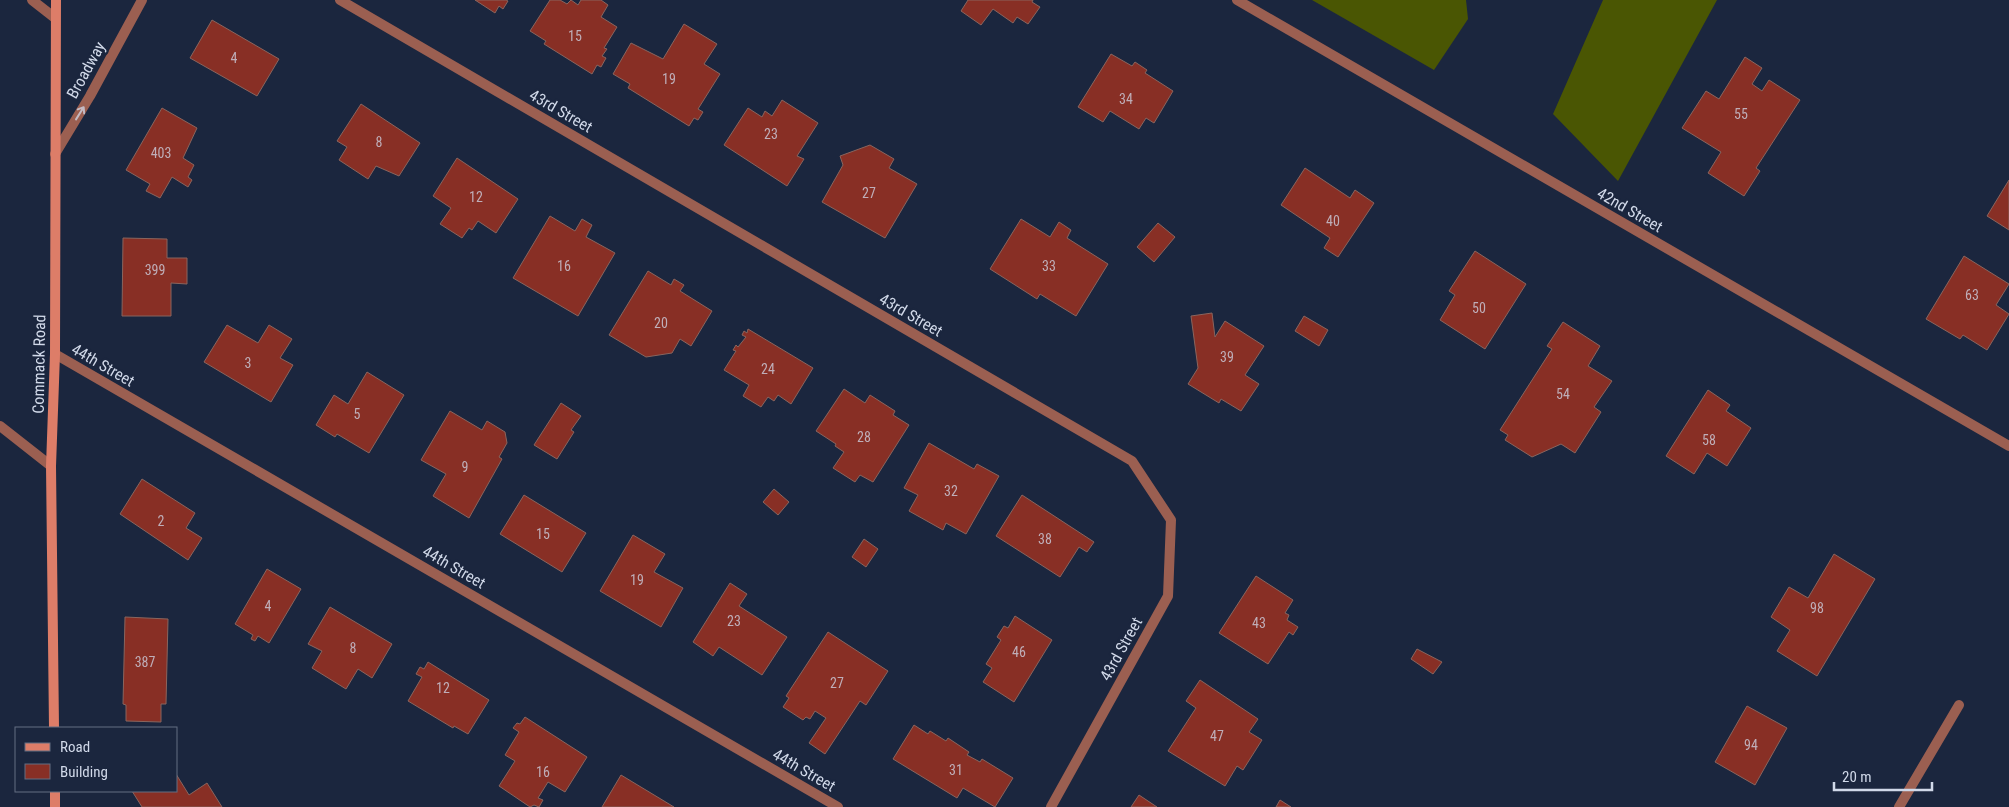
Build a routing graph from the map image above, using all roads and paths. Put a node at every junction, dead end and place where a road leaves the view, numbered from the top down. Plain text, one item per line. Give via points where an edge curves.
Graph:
1 (32, 0) edge
2 (56, 0) edge
3 (142, 0) edge
4 (340, 0) edge
5 (1237, 0) edge
6 (55, 18) junction
7 (54, 154) junction
8 (55, 354) junction
9 (0, 426) edge
10 (2009, 446) edge
11 (51, 466) junction
12 (1958, 705) dead end
13 (54, 727) edge
14 (55, 792) edge
15 (55, 807) edge
16 (838, 807) edge
17 (1051, 807) edge
18 (1899, 807) edge

1 - 6 street
2 - 6 street, Commack Road
7 -> 3 street, Broadway
4 - 17 street, 43rd Street via 1132,461 1171,520 1168,596
5 - 10 street, 42nd Street
6 - 7 street, Commack Road
7 - 8 street, Commack Road
8 - 11 street, Commack Road
8 - 16 street, 44th Street
9 - 11 street
11 - 13 street, Commack Road
12 - 18 street
14 - 15 street

